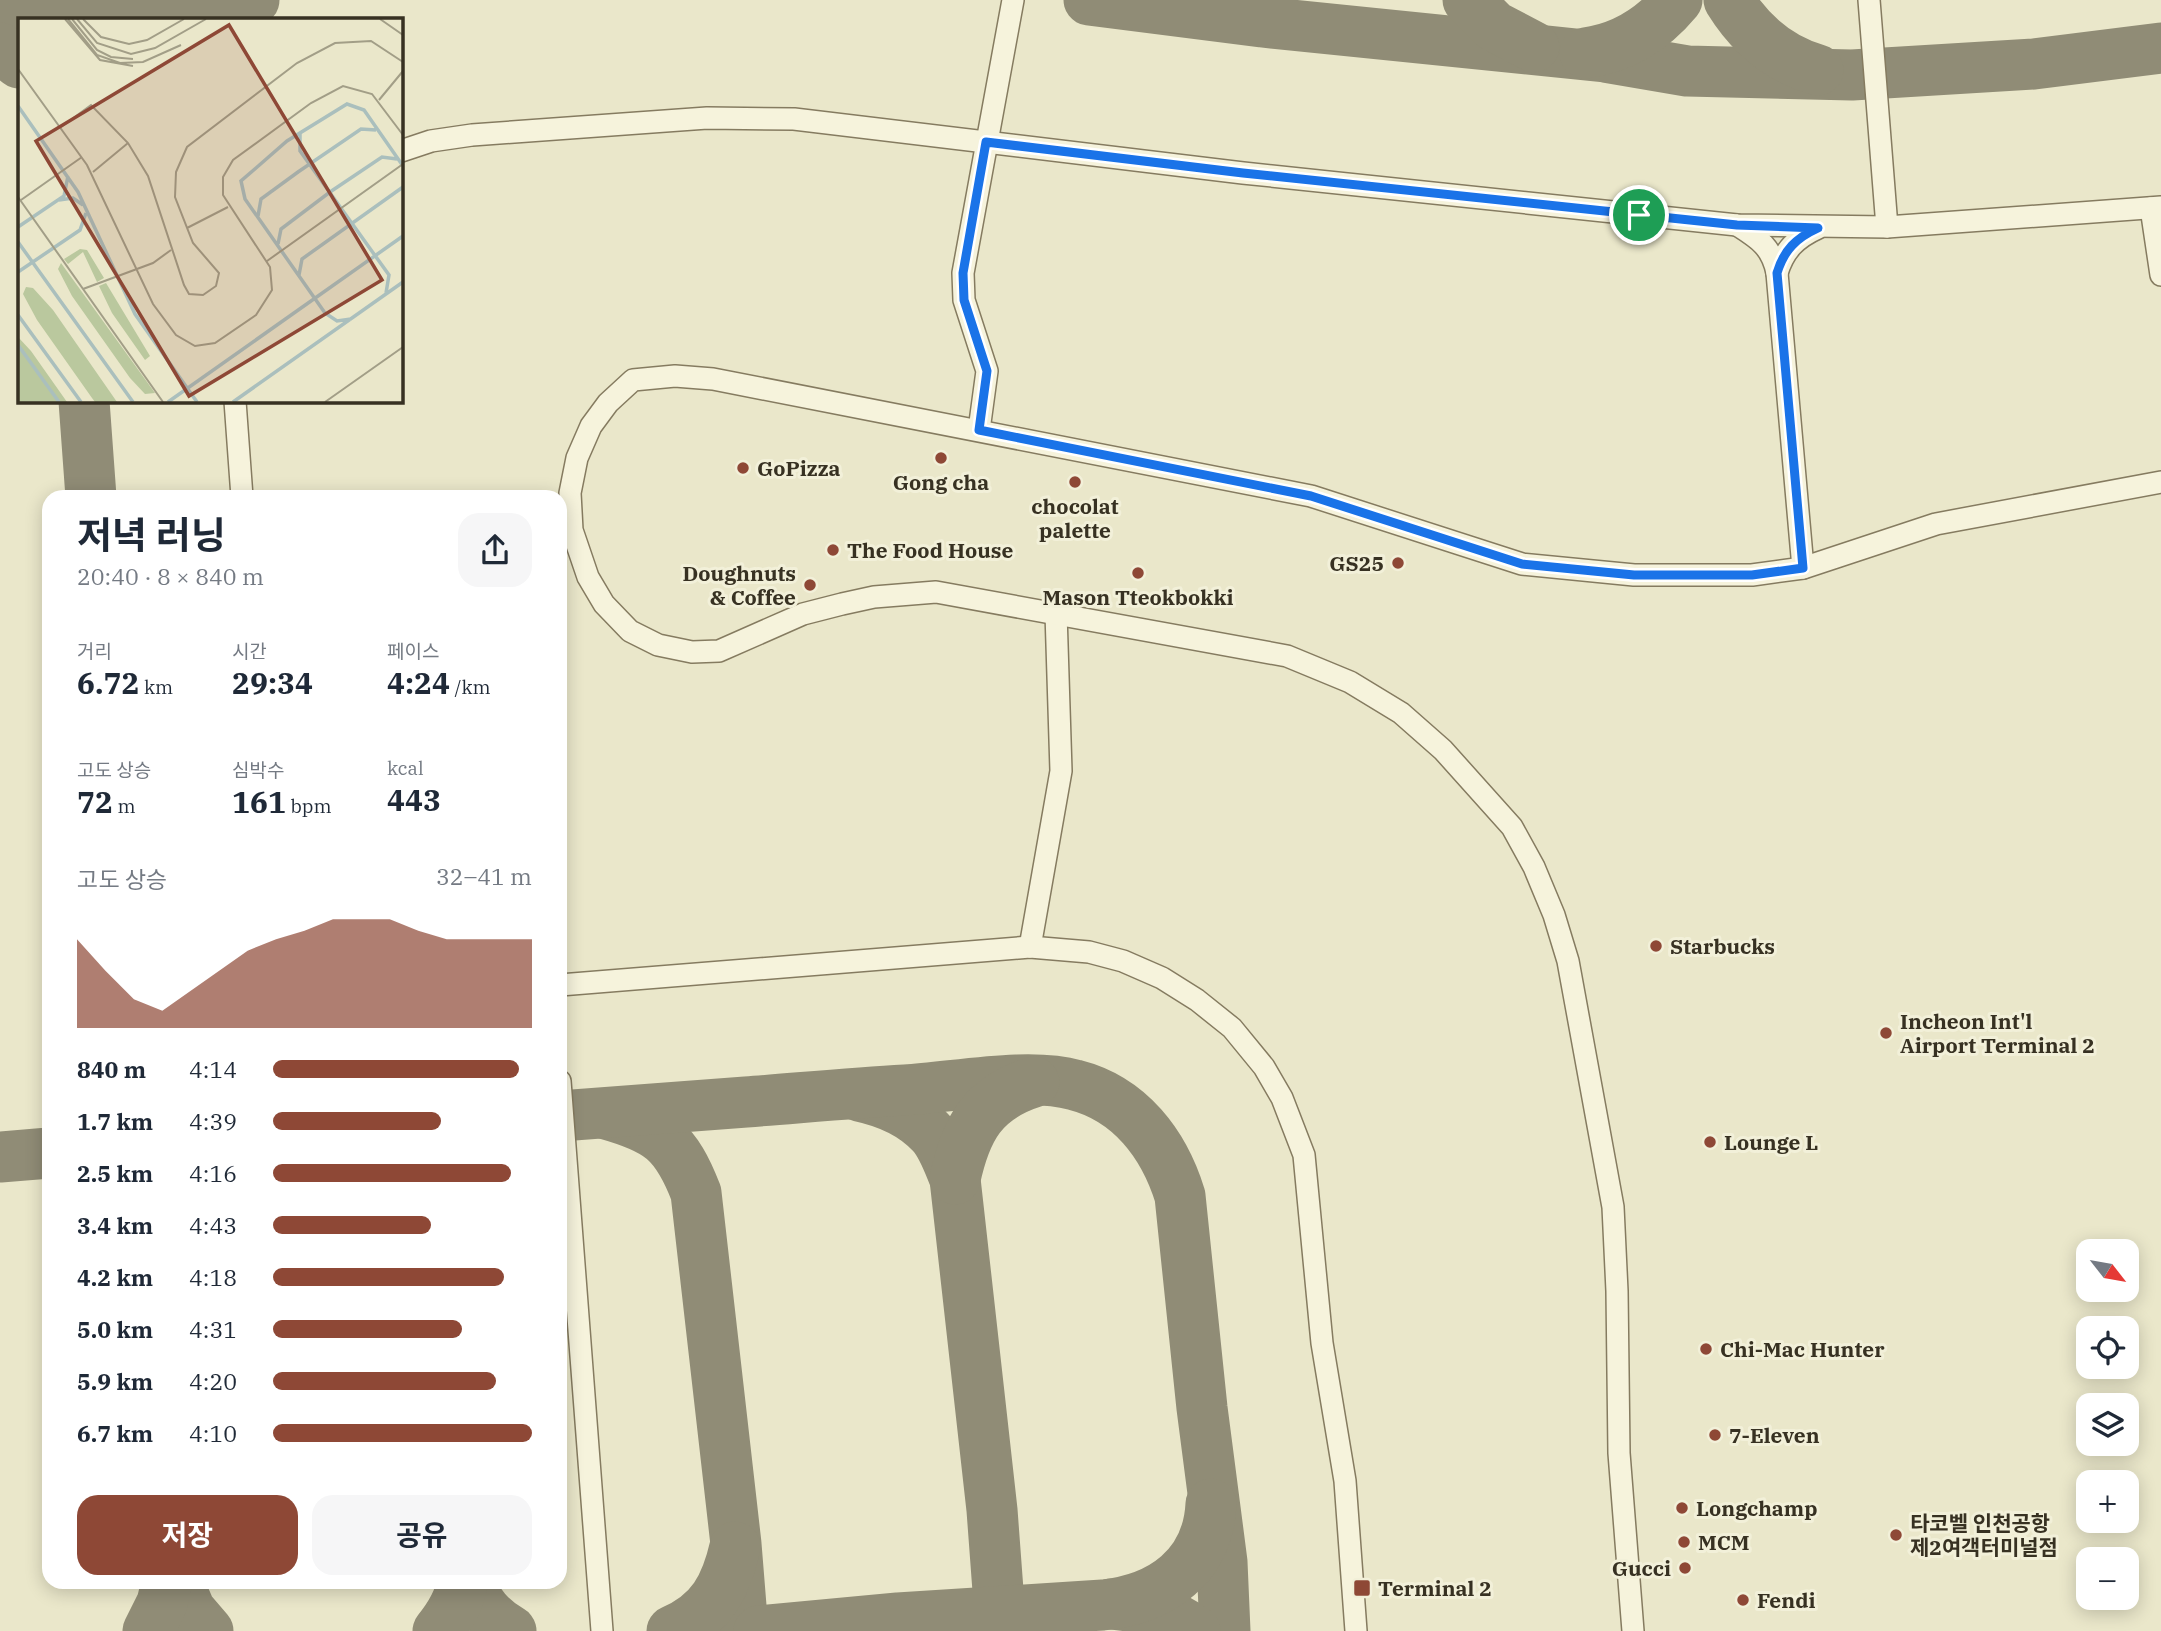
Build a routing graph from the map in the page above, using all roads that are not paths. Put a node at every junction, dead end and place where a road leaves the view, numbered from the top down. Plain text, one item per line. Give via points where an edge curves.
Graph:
1 (1013, 0) edge
2 (1869, 0) edge
3 (986, 142) junction
4 (402, 151) edge
5 (2156, 207) edge
6 (1737, 225) junction
7 (1818, 228) junction
8 (1887, 228) junction
9 (1777, 273) junction
10 (2161, 275) edge
11 (235, 402) edge
12 (979, 430) junction
13 (2161, 482) edge
14 (241, 490) edge
15 (1803, 568) junction
16 (1056, 613) junction
17 (1030, 947) junction
18 (567, 984) edge
19 (567, 1173) edge
20 (602, 1631) edge
21 (1356, 1631) edge
22 (1633, 1631) edge

1 - 3 lane
2 - 8 lane
3 - 4 lane via 794,119 707,118 472,135
3 - 6 lane
3 - 12 lane via 963,273 964,300 987,371
5 - 8 lane
5 - 10 lane
6 - 7 lane
6 - 9 lane via 1770,251
7 - 8 lane
7 - 9 lane via 1792,245
9 - 15 lane
11 - 14 lane
12 - 15 lane via 1311,496 1522,564 1634,575 1752,575
12 - 16 lane via 713,379 633,380 590,426 570,493 572,530 588,577 604,604 630,631 658,645 692,652 719,651 803,614 874,597 936,592
13 - 15 lane via 1936,523
16 - 17 lane via 1061,771
16 - 22 lane via 1287,656 1350,682 1401,713 1434,742 1511,827 1534,867 1568,961 1613,1207 1619,1453
17 - 18 lane
17 - 21 lane via 1089,952 1162,978 1232,1028 1282,1098 1304,1155 1322,1343 1345,1481
19 - 20 lane

